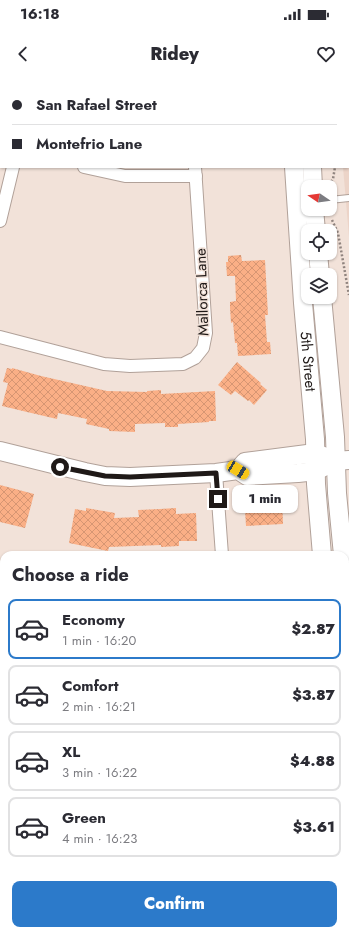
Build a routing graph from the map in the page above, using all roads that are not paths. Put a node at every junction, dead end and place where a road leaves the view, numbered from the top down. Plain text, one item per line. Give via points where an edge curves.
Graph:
1 (13, 168) edge
2 (89, 168) edge
3 (294, 168) edge
4 (312, 168) edge
5 (196, 172) edge
6 (313, 180) edge
7 (349, 198) edge
8 (337, 199) edge
9 (0, 221) edge
10 (323, 304) edge
11 (0, 337) edge
12 (0, 451) edge
13 (342, 460) edge
14 (316, 462) junction
15 (216, 473) junction
16 (349, 512) edge
17 (222, 551) edge
18 (322, 551) edge
19 (342, 551) edge
20 (342, 551) edge

1 - 9 street
2 - 5 street via 125,176
3 - 14 main road, 5th Street
4 - 6 main road
5 - 11 street, Mallorca Lane via 206,333 203,348 195,358 183,364 104,364
7 - 8 lane
10 - 13 main road, 5th Street via 335,437
12 - 15 main road via 105,476
13 - 14 main road
13 - 19 main road, 5th Street via 337,493
14 - 15 main road via 245,462 238,470
14 - 18 main road, 5th Street
15 - 17 street
16 - 20 main road

